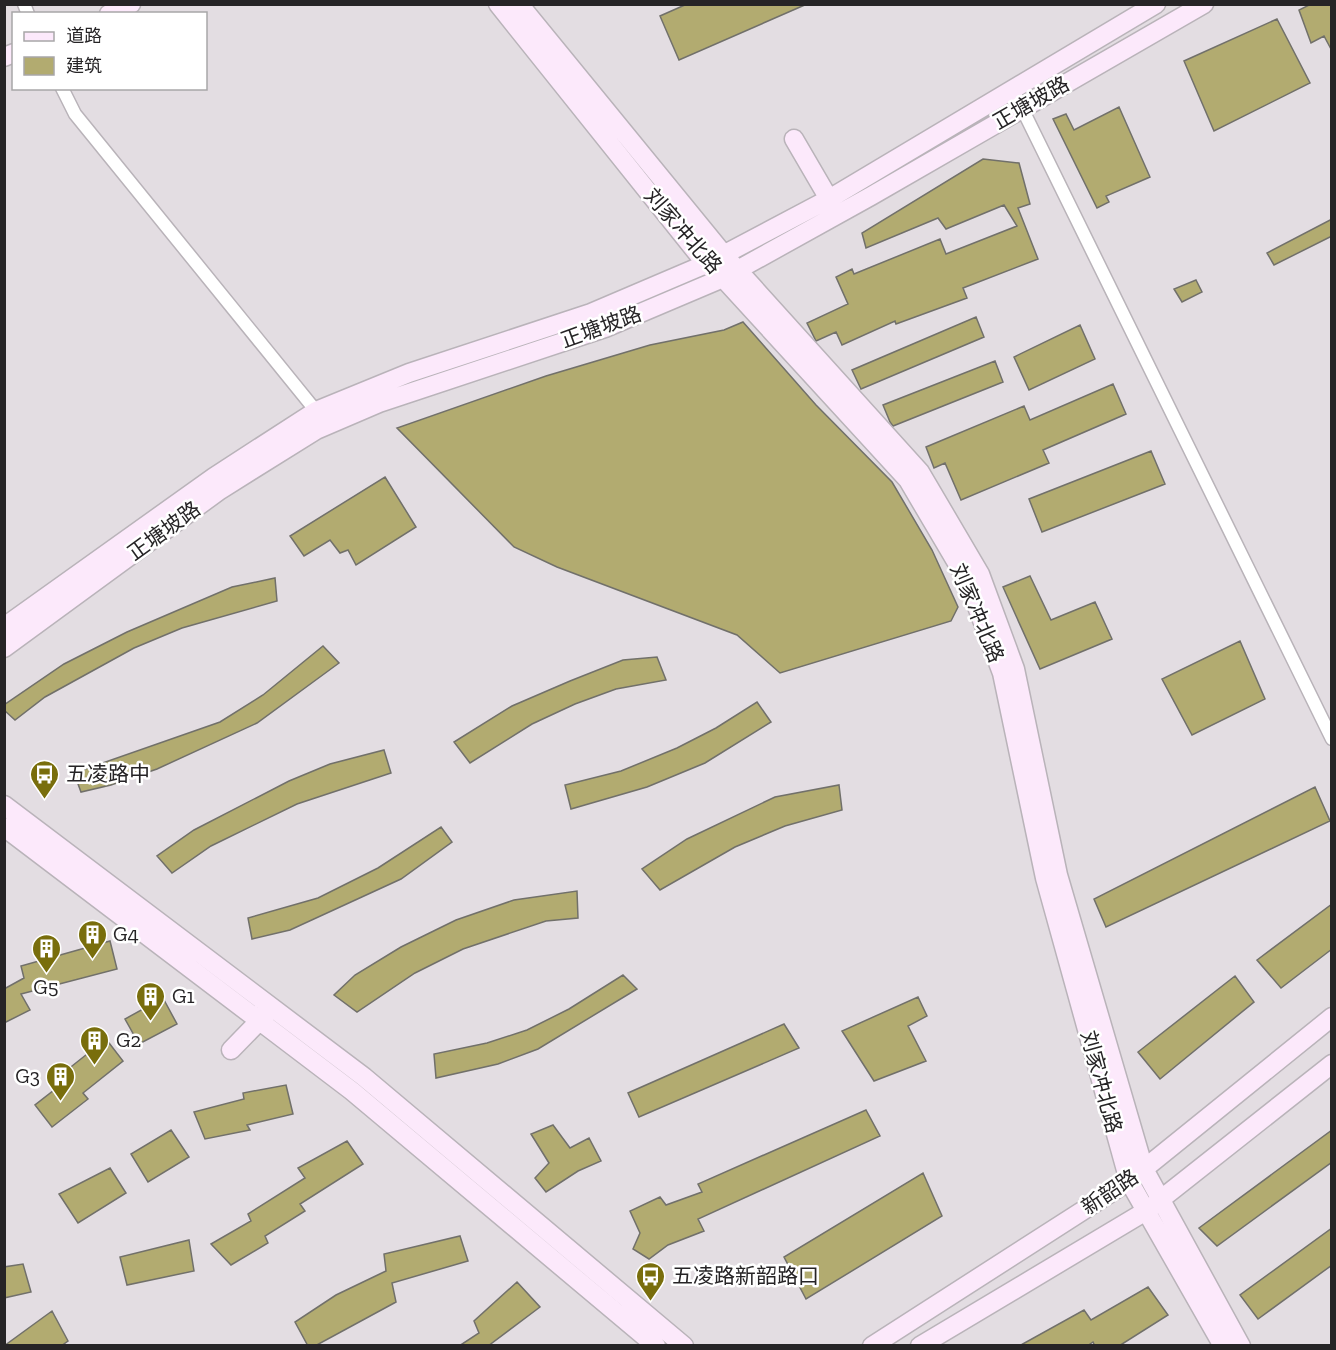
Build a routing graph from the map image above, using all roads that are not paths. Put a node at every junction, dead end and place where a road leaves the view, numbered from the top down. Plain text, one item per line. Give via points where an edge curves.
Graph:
1 (131, 4) edge
2 (498, 4) edge
3 (519, 4) edge
4 (1156, 4) edge
5 (1204, 4) edge
6 (114, 12) edge
7 (63, 90) edge
8 (1013, 90) junction
9 (1022, 108) junction
10 (794, 140) dead end
11 (829, 198) junction
12 (724, 255) junction
13 (706, 264) junction
14 (731, 274) junction
15 (316, 411) junction
16 (4, 627) edge
17 (4, 648) edge
18 (1332, 739) edge
19 (4, 805) edge
20 (4, 827) edge
21 (266, 1015) junction
22 (1332, 1017) edge
23 (231, 1050) dead end
24 (1332, 1064) edge
25 (1144, 1169) junction
26 (1129, 1181) junction
27 (1153, 1205) junction
28 (656, 1346) edge
29 (684, 1346) edge
30 (872, 1346) edge
31 (920, 1346) edge
32 (1223, 1346) edge
33 (1241, 1346) edge

1 - 6 street
2 - 13 street, 刘家冲北路
3 - 12 street, 刘家冲北路
4 - 8 street, 正塘坡路
5 - 9 street, 正塘坡路
7 - 15 street via 75,114
8 - 9 street
8 - 11 street, 正塘坡路
9 - 14 street, 正塘坡路
9 - 18 street
10 - 11 street
11 - 12 street, 正塘坡路
12 - 13 street, 正塘坡路
12 - 14 street, 刘家冲北路
13 - 14 street, 刘家冲北路
13 - 15 street, 正塘坡路 via 591,313 409,373
14 - 17 street, 正塘坡路 via 604,328 379,403 316,430 220,490
14 - 25 street, 刘家冲北路 via 920,472 980,574 1015,669 1059,874
14 - 26 street, 刘家冲北路 via 908,480 967,580 1002,673 1045,878
15 - 16 street, 正塘坡路 via 214,477
19 - 21 street
20 - 21 street
21 - 23 street
21 - 28 street
21 - 29 street via 364,1077
22 - 25 street, 新韶路
24 - 27 street, 新韶路
25 - 26 street, 新韶路
25 - 27 street, 刘家冲北路
26 - 27 street, 刘家冲北路
26 - 30 street, 新韶路
27 - 31 street, 新韶路
27 - 32 street, 刘家冲北路
27 - 33 street, 刘家冲北路

